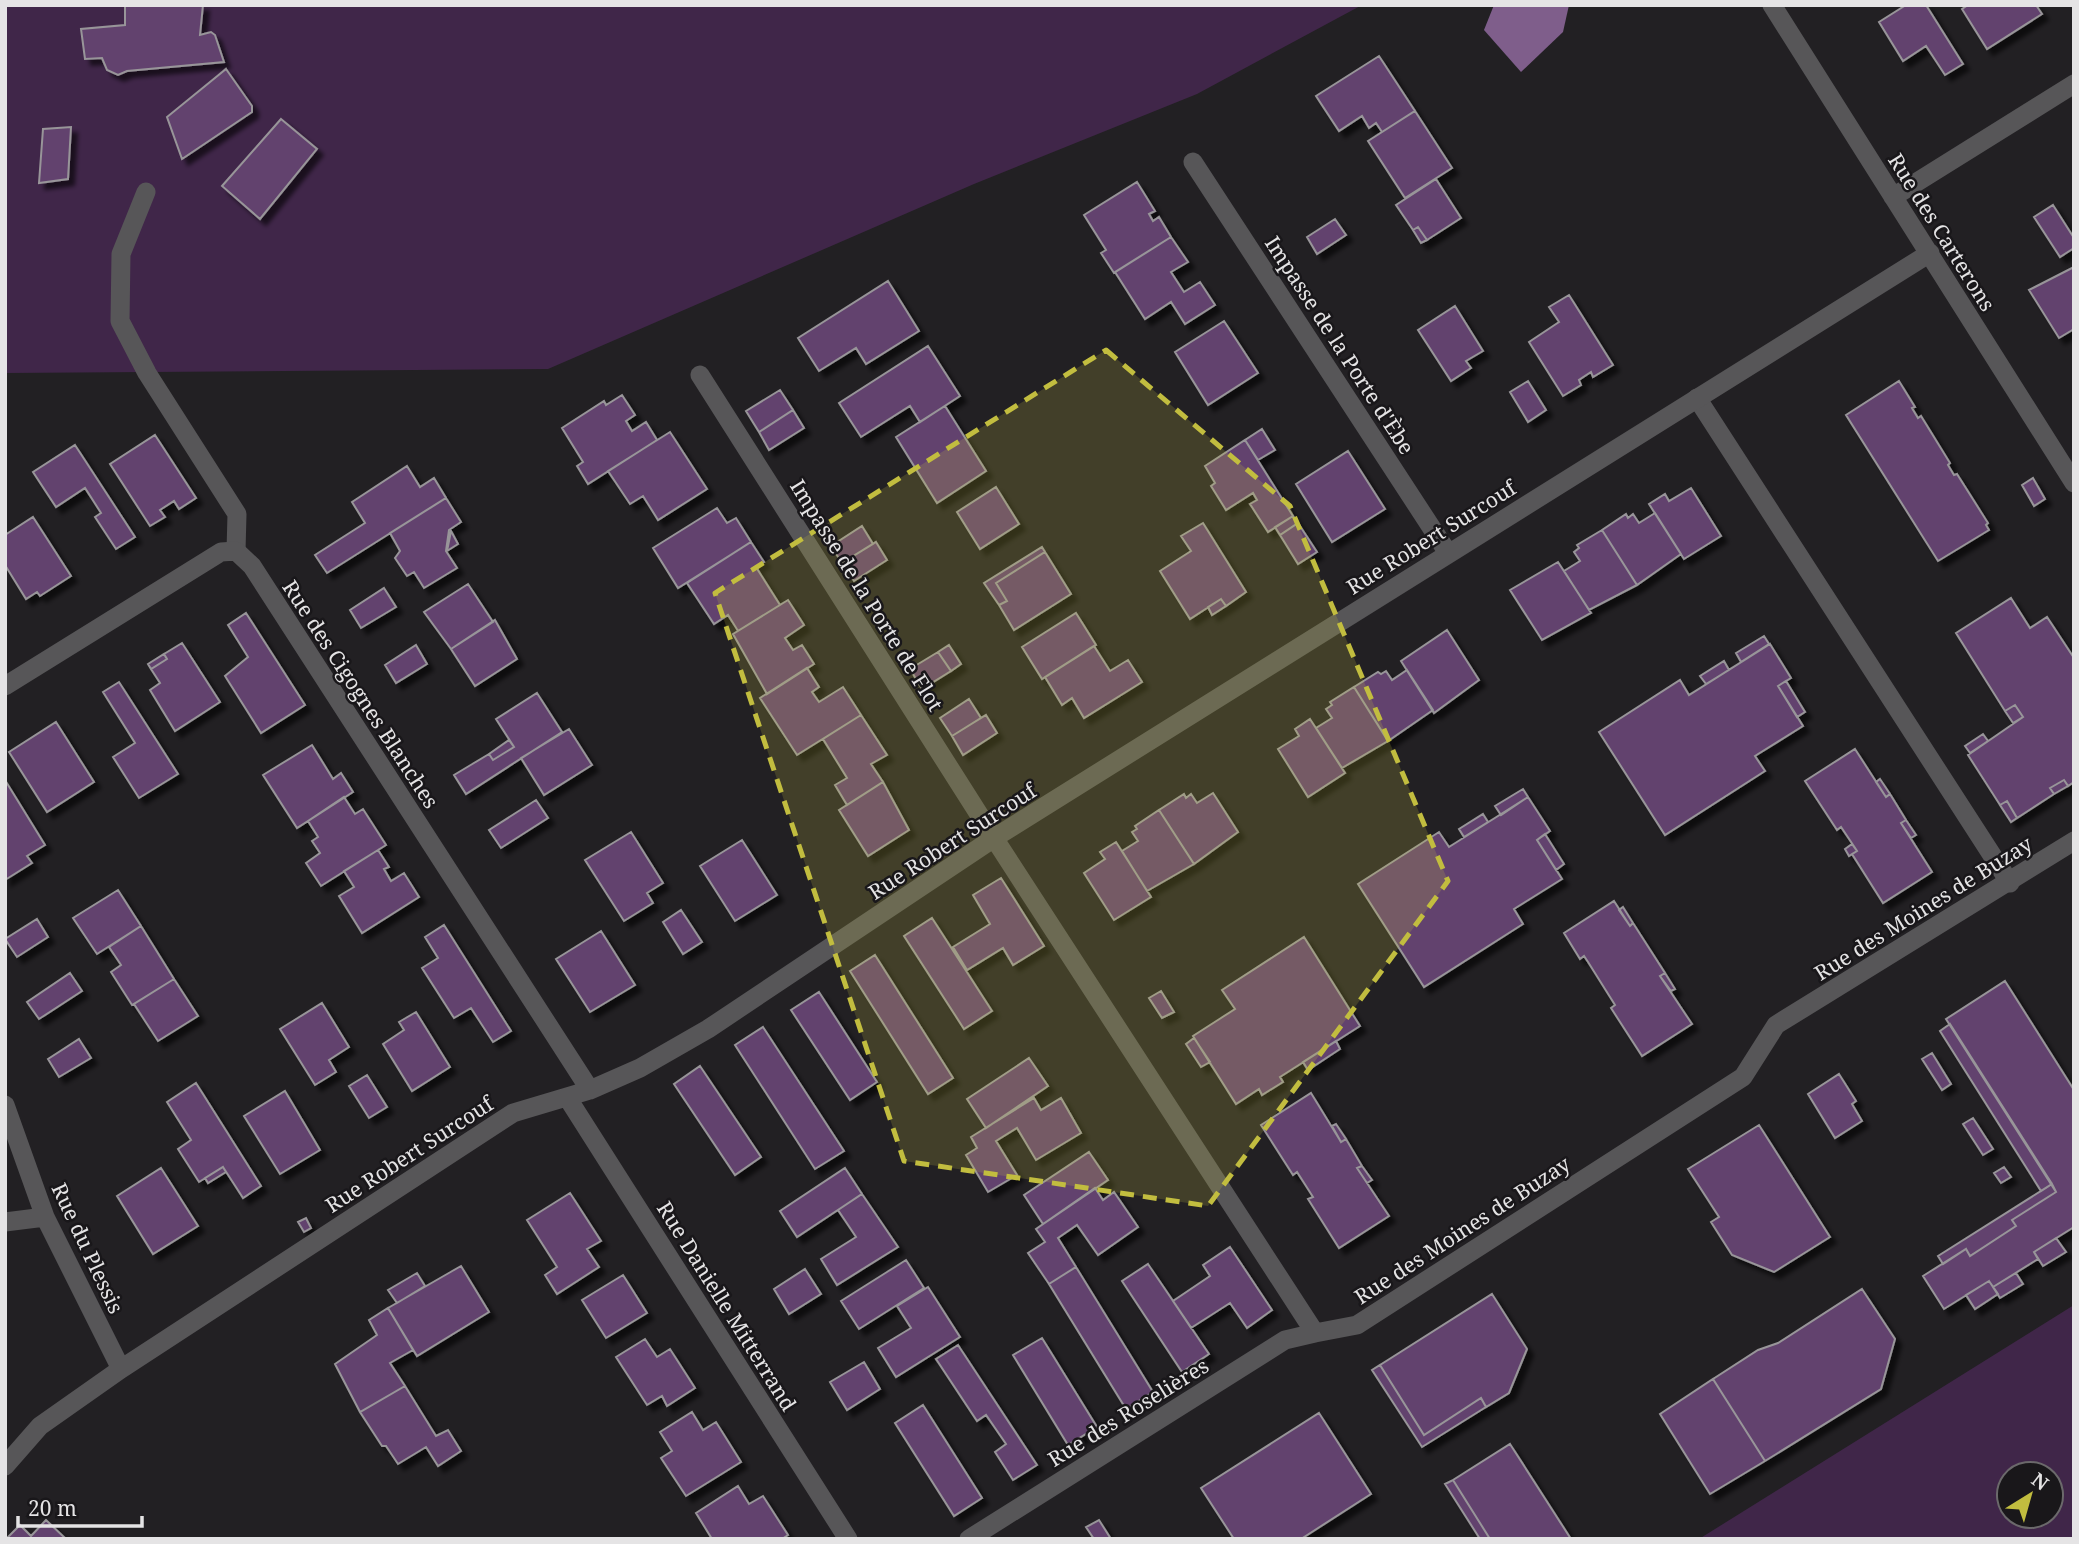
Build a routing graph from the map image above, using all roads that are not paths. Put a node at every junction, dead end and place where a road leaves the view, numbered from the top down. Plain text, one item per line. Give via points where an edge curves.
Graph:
1 (1772, 5) edge
2 (2074, 84) edge
3 (1193, 162) dead end
4 (146, 192) dead end
5 (1894, 197) junction
6 (1930, 253) junction
7 (700, 375) dead end
8 (1697, 398) junction
9 (2074, 483) edge
10 (236, 551) junction
11 (1448, 553) junction
12 (5, 686) edge
13 (994, 838) junction
14 (2074, 841) edge
15 (2010, 883) junction
16 (590, 1090) junction
17 (567, 1097) junction
18 (5, 1105) edge
19 (45, 1217) junction
20 (5, 1222) edge
21 (1315, 1334) junction
22 (121, 1369) junction
23 (5, 1466) edge
24 (848, 1539) edge
25 (969, 1539) edge

1 - 5 street, Rue des Carterons
2 - 5 street
3 - 11 street, Impasse de la Porte d'Èbe
4 - 10 street via 121,254 120,321 146,373 237,514
5 - 6 street, Rue des Carterons
6 - 8 street, Rue Robert Surcouf
6 - 9 street, Rue des Carterons
7 - 13 street, Impasse de la Porte de Flot
8 - 11 street, Rue Robert Surcouf
8 - 15 street
10 - 12 street via 221,552
10 - 16 street, Rue des Cigognes Blanches via 252,566
11 - 13 street, Rue Robert Surcouf
13 - 16 street, Rue Robert Surcouf via 708,1029
13 - 21 street
14 - 15 street, Rue des Moines de Buzay
15 - 21 street, Rue des Moines de Buzay via 1776,1025 1742,1077 1357,1325
16 - 17 street, Rue Robert Surcouf
17 - 22 street, Rue Robert Surcouf via 513,1113
17 - 24 street, Rue Danielle Mitterrand
18 - 19 street, Rue du Plessis
19 - 20 street
19 - 22 street, Rue du Plessis
21 - 25 street, Rue des Roselières via 1285,1340
22 - 23 street, Rue Robert Surcouf via 40,1426

